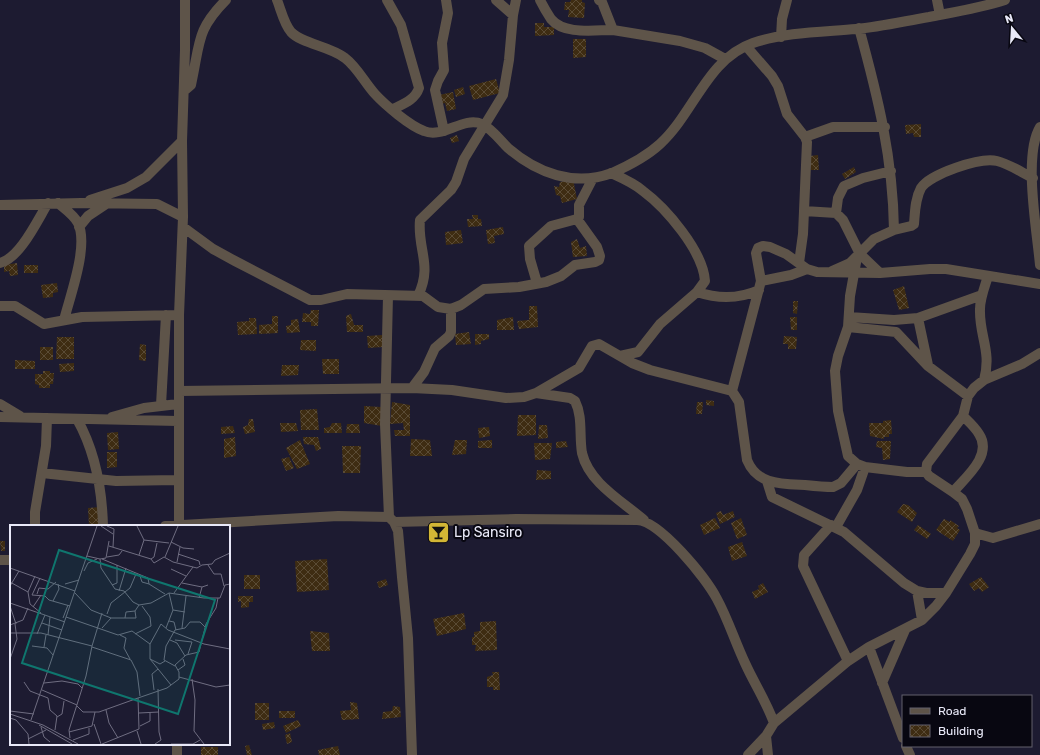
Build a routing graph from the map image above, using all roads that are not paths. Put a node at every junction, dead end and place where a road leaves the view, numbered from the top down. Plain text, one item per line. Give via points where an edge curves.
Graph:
1 (185, 0) edge
2 (226, 0) edge
3 (277, 0) edge
4 (387, 0) edge
5 (446, 0) edge
6 (496, 0) edge
7 (516, 0) edge
8 (540, 0) edge
9 (599, 0) edge
10 (787, 0) edge
11 (937, 0) edge
12 (1005, 0) edge
13 (513, 14) junction
14 (940, 15) junction
15 (859, 28) junction
16 (613, 30) junction
17 (781, 37) junction
18 (199, 43) junction
19 (746, 46) junction
20 (185, 50) junction
21 (725, 59) junction
22 (184, 91) junction
23 (393, 109) junction
24 (485, 125) junction
25 (885, 127) junction
26 (1040, 127) edge
27 (444, 130) junction
28 (805, 137) junction
29 (182, 141) junction
30 (891, 171) junction
31 (611, 173) junction
32 (593, 178) junction
33 (1033, 178) junction
34 (53, 203) junction
35 (81, 203) junction
36 (106, 204) junction
37 (0, 205) edge
38 (804, 211) junction
39 (836, 213) junction
40 (577, 220) junction
41 (183, 222) junction
42 (79, 227) junction
43 (894, 230) junction
44 (858, 256) junction
45 (0, 263) edge
46 (1040, 265) edge
47 (803, 266) junction
48 (830, 272) junction
49 (854, 273) junction
50 (880, 273) junction
51 (988, 276) junction
52 (537, 283) junction
53 (1040, 284) edge
54 (760, 286) junction
55 (697, 292) junction
56 (982, 295) junction
57 (388, 296) junction
58 (418, 296) junction
59 (0, 306) edge
60 (451, 309) junction
61 (166, 315) junction
62 (179, 315) junction
63 (918, 318) junction
64 (64, 320) junction
65 (849, 322) junction
66 (1040, 353) edge
67 (620, 356) junction
68 (928, 366) junction
69 (984, 380) junction
70 (412, 388) junction
71 (386, 389) junction
72 (179, 391) junction
73 (732, 391) junction
74 (536, 393) junction
75 (968, 396) junction
76 (0, 404) edge
77 (178, 404) junction
78 (161, 405) junction
79 (20, 416) junction
80 (963, 416) junction
81 (0, 417) edge
82 (47, 418) junction
83 (77, 419) junction
84 (106, 419) junction
85 (178, 421) junction
86 (861, 466) junction
87 (926, 472) junction
88 (42, 473) junction
89 (99, 478) junction
90 (177, 480) junction
91 (767, 482) junction
92 (953, 492) junction
93 (392, 520) junction
94 (644, 520) junction
95 (1040, 524) edge
96 (35, 525) edge
97 (103, 525) edge
98 (178, 525) edge
99 (194, 525) edge
100 (833, 526) junction
101 (975, 533) junction
102 (917, 591) junction
103 (946, 593) junction
104 (922, 620) junction
105 (905, 630) junction
106 (869, 647) junction
107 (848, 661) junction
108 (882, 683) junction
109 (774, 723) junction
110 (902, 735) edge
111 (766, 736) junction
112 (412, 755) edge
113 (748, 755) edge
114 (768, 755) edge

1 - 20 street
2 - 18 street via 211,17
3 - 23 street via 290,31 297,37 334,50 348,60 377,96
4 - 23 street via 401,24 419,88 410,100
5 - 27 street via 448,13 442,43 444,70 436,90
6 - 13 street
7 - 13 street
8 - 16 street via 551,19 566,29
9 - 16 street
10 - 17 street
11 - 14 street
12 - 14 street
13 - 24 street via 503,95
14 - 15 street
15 - 17 street
15 - 25 street
16 - 21 street via 680,41 706,48
17 - 19 street
18 - 20 street
18 - 22 street via 191,84
19 - 21 street
19 - 28 street via 772,76 787,114
20 - 22 street
21 - 31 street via 660,144
22 - 29 street
23 - 27 street via 425,132
24 - 27 street via 475,122
24 - 32 street via 519,157 548,173 566,178
24 - 58 street via 464,160 456,182 420,220 419,229 426,269
25 - 28 street via 837,127
25 - 30 street
26 - 33 street via 1035,142
28 - 38 street via 808,149
29 - 35 street via 146,177 127,188
29 - 41 street
30 - 39 street via 844,186 838,198
30 - 43 street
31 - 32 street
31 - 55 street via 644,191 689,240 697,254 704,277
32 - 40 street via 579,205
33 - 43 street via 995,160 946,171 924,183 920,189 914,224 908,228
33 - 46 street
34 - 35 street
34 - 37 street
34 - 42 street via 73,216
34 - 45 street via 19,249 6,262
35 - 36 street
36 - 41 street via 157,204
36 - 42 street via 88,216
38 - 39 street
38 - 47 street
39 - 44 street via 843,220
40 - 52 street via 551,226 529,246
40 - 52 street via 597,247 599,260 575,265 561,276
41 - 57 street via 213,249 310,300 347,294
41 - 62 street
42 - 64 street via 79,266
43 - 44 street via 874,239
44 - 48 street via 850,263
44 - 49 street
44 - 50 street
47 - 48 street via 817,272
47 - 54 street
47 - 54 street via 770,247 758,248 756,253
48 - 49 street
49 - 50 street
49 - 65 street
50 - 51 street via 930,269
51 - 53 street
51 - 56 street
52 - 60 street via 484,289
54 - 55 street via 745,295 727,298
54 - 73 street
55 - 67 street via 660,324 638,352
56 - 63 street
56 - 69 street via 980,322 988,359
57 - 58 street
57 - 71 street
58 - 60 street via 428,298 438,307
59 - 64 street via 15,306 44,324
60 - 70 street via 451,332 435,348 424,372
61 - 62 street
61 - 64 street via 82,317
61 - 78 street
62 - 72 street
63 - 65 street
63 - 68 street
65 - 68 street via 896,332
65 - 86 street via 835,371 836,392 848,456
66 - 69 street via 1022,364
67 - 73 street via 655,372
67 - 74 street via 599,344 594,345 579,368
68 - 75 street
69 - 75 street
70 - 71 street
70 - 74 street via 452,390 506,398
71 - 72 street
71 - 93 street via 385,424
72 - 77 street
73 - 91 street via 739,402 747,460 755,474
74 - 94 street via 575,401 580,414 582,454 586,465 601,485
75 - 80 street
76 - 79 street
77 - 78 street
77 - 85 street
78 - 84 street via 124,412
79 - 81 street
79 - 82 street
80 - 87 street via 927,464
80 - 92 street via 979,434 983,450 980,460
82 - 83 street
82 - 88 street
83 - 84 street
83 - 89 street
84 - 85 street
85 - 90 street
86 - 87 street
86 - 91 street via 832,487
86 - 100 street via 857,490
87 - 92 street
88 - 89 street
88 - 96 street
89 - 90 street via 133,482
89 - 97 street
90 - 98 street
91 - 100 street via 772,497
92 - 101 street via 962,499 968,509
93 - 94 street
93 - 99 street via 338,516
93 - 112 street via 398,531 408,638
94 - 109 street via 671,541 710,587
95 - 101 street via 993,538
100 - 102 street via 854,539 904,583
100 - 107 street via 808,549 804,555 803,566
101 - 103 street via 975,544
102 - 103 street
102 - 104 street
103 - 104 street
104 - 105 street
105 - 106 street
105 - 108 street
106 - 107 street
106 - 108 street
107 - 109 street
108 - 110 street
109 - 111 street
111 - 113 street
111 - 114 street

